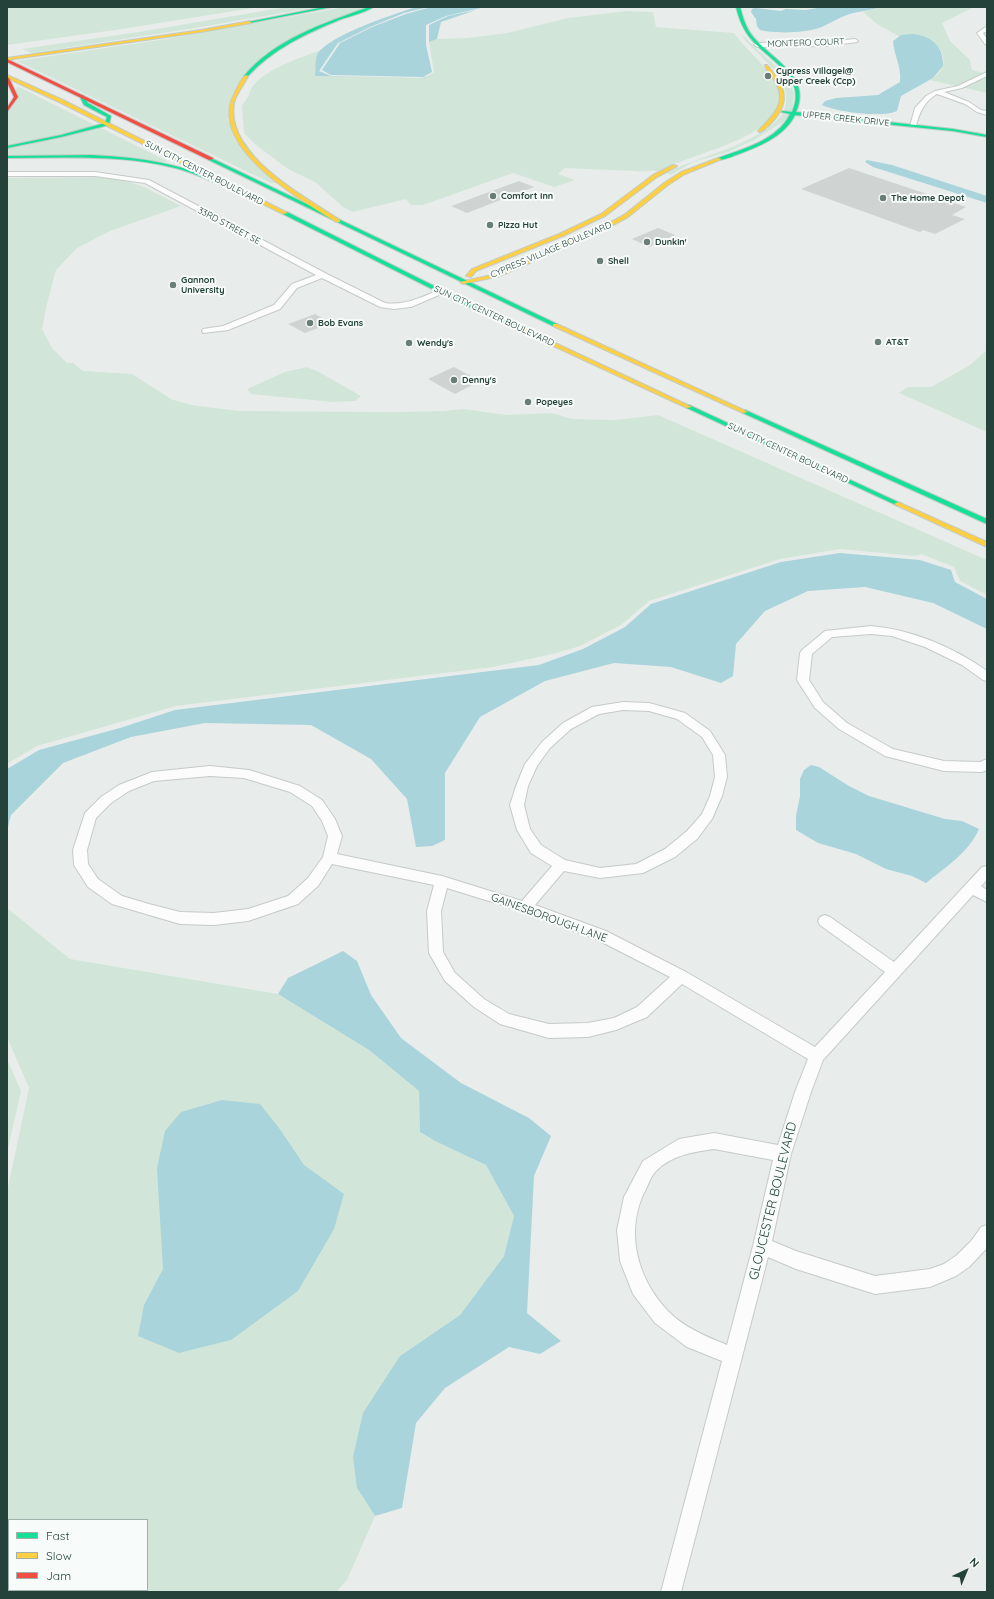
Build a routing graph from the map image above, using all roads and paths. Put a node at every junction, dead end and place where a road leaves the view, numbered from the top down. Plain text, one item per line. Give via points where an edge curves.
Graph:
1 (330, 7) edge
2 (372, 7) edge
3 (738, 7) edge
4 (987, 28) edge
5 (738, 34) dead end
6 (855, 41) dead end
7 (987, 43) edge
8 (757, 45) junction
9 (7, 60) edge
10 (987, 74) edge
11 (7, 77) edge
12 (937, 92) junction
13 (81, 96) junction
14 (926, 99) junction
15 (976, 109) junction
16 (7, 111) edge
17 (780, 112) junction
18 (987, 112) edge
19 (795, 114) junction
20 (107, 124) junction
21 (913, 126) junction
22 (987, 136) edge
23 (750, 137) dead end
24 (987, 140) edge
25 (736, 143) dead end
26 (7, 147) edge
27 (709, 153) dead end
28 (7, 157) edge
29 (682, 163) dead end
30 (7, 174) edge
31 (234, 189) junction
32 (338, 221) junction
33 (322, 275) junction
34 (464, 282) junction
35 (442, 292) junction
36 (206, 331) dead end
37 (537, 336) junction
38 (694, 389) junction
39 (987, 522) edge
40 (987, 545) edge
41 (987, 677) edge
42 (987, 764) edge
43 (328, 858) junction
44 (561, 866) junction
45 (987, 870) edge
46 (442, 881) junction
47 (972, 887) junction
48 (987, 897) edge
49 (525, 907) junction
50 (825, 921) dead end
51 (894, 970) junction
52 (681, 976) junction
53 (817, 1056) junction
54 (783, 1154) junction
55 (987, 1233) edge
56 (762, 1246) junction
57 (733, 1356) junction
58 (672, 1591) edge

1 - 9 main road via 193,32
2 - 32 main road via 331,22 276,50 247,75 232,103 231,120 237,138 252,159
3 - 8 main road via 740,19
4 - 7 street via 980,33
5 - 17 main road via 779,81 784,101
6 - 8 street, MONTERO COURT
8 - 19 main road via 793,80 799,100
9 - 13 main road, SUN CITY CENTER BOULEVARD
10 - 12 street via 960,87
11 - 16 main road via 16,97
11 - 20 main road, SUN CITY CENTER BOULEVARD
12 - 14 street
12 - 15 street
13 - 20 main road via 86,104 109,117
13 - 32 main road, SUN CITY CENTER BOULEVARD
14 - 15 street
14 - 21 street via 918,108
15 - 18 street
17 - 19 main road, UPPER CREEK DRIVE
17 - 23 main road
19 - 21 main road, UPPER CREEK DRIVE
19 - 34 main road, CYPRESS VILLAGE BOULEVARD via 779,131 768,138 681,174 637,209 598,232 497,275
20 - 26 main road
20 - 31 main road, SUN CITY CENTER BOULEVARD
21 - 22 main road, UPPER CREEK DRIVE
21 - 24 main road, UPPER CREEK DRIVE
25 - 27 main road
28 - 31 main road via 83,156 141,159 175,166
29 - 34 main road, CYPRESS VILLAGE BOULEVARD via 655,176 603,215 474,270
30 - 33 street, 33RD STREET SE via 91,173 147,181
31 - 35 main road, SUN CITY CENTER BOULEVARD
32 - 34 main road, SUN CITY CENTER BOULEVARD
33 - 35 street, 33RD STREET SE via 383,305 394,307 408,306
33 - 36 street via 296,286 288,292 284,303 277,307 225,328
34 - 35 main road
34 - 38 main road, SUN CITY CENTER BOULEVARD
35 - 37 main road, SUN CITY CENTER BOULEVARD
37 - 38 main road via 574,345 668,389
37 - 40 main road, SUN CITY CENTER BOULEVARD
38 - 39 main road, SUN CITY CENTER BOULEVARD
41 - 42 street via 966,662 929,644 893,632 871,630 829,634 806,653 803,680 819,705 843,726 889,753 944,766 982,767
43 - 43 street via 335,836 317,803 295,789 244,773 210,771 152,777 124,788 106,800 90,816 80,850 81,866 92,883 111,896 180,918 248,916 293,900 313,882
43 - 46 street, GAINESBOROUGH LANE
44 - 44 street via 536,849 524,830 517,806 522,786 532,764 556,735 596,710 624,706 649,707 681,716 706,734 719,755 722,777 707,816 692,835 670,853 638,869 600,873
44 - 49 street
45 - 47 street, GLOUCESTER BOULEVARD
46 - 49 street, GAINESBOROUGH LANE
46 - 52 street via 434,911 436,953 450,977 479,1003 505,1019 549,1031 588,1030 616,1024 642,1012
47 - 48 street
47 - 51 street, GLOUCESTER BOULEVARD
49 - 52 street, GAINESBOROUGH LANE via 600,935
50 - 51 street
51 - 53 street, GLOUCESTER BOULEVARD
52 - 53 street, GAINESBOROUGH LANE
53 - 54 street, GLOUCESTER BOULEVARD
54 - 56 street, GLOUCESTER BOULEVARD
54 - 57 street via 714,1141 679,1147 649,1166 632,1197 626,1230 628,1261 639,1288 661,1317 693,1341
55 - 56 street via 978,1246 950,1270 930,1278 875,1285 796,1260
56 - 57 street, GLOUCESTER BOULEVARD
57 - 58 street, GLOUCESTER BOULEVARD

